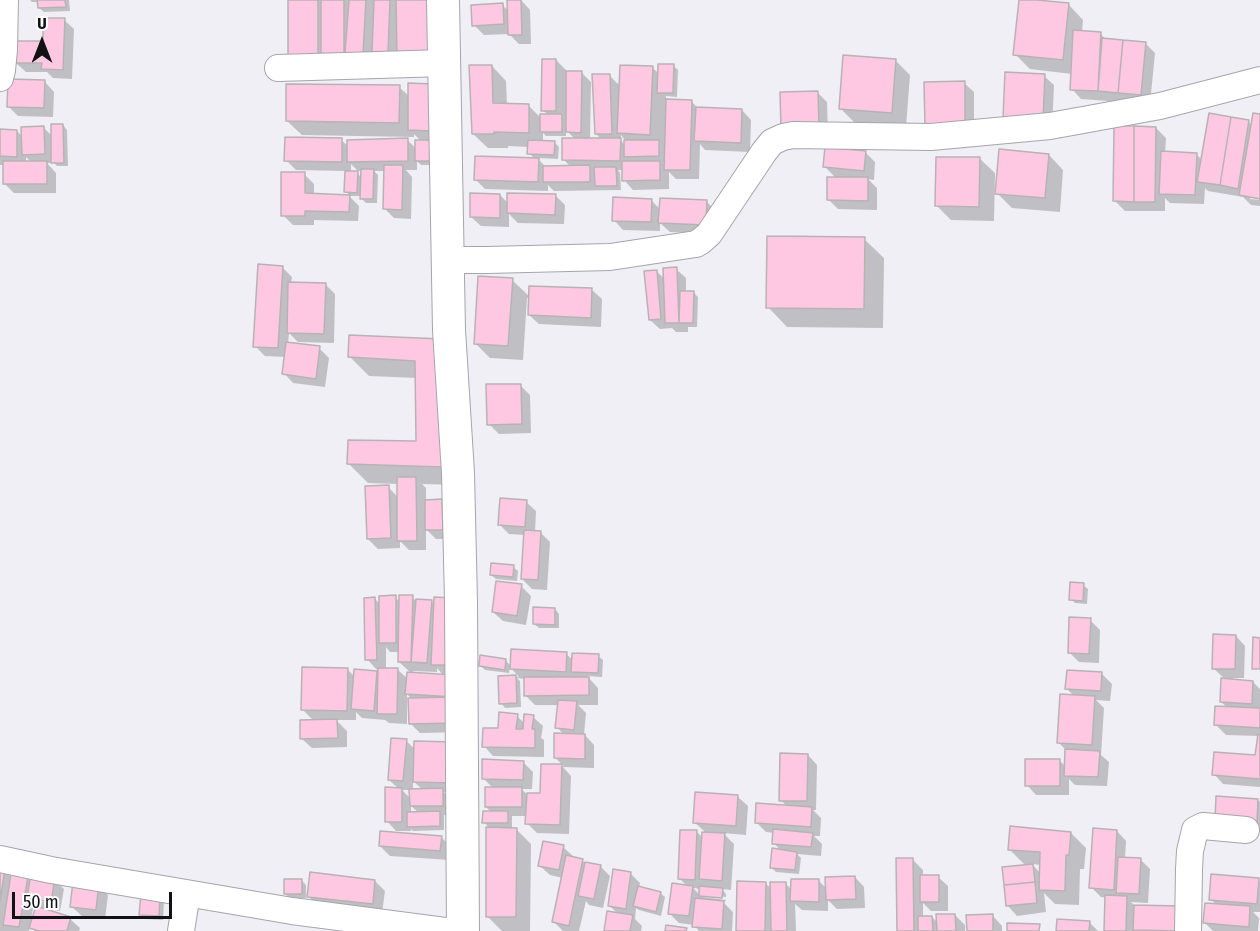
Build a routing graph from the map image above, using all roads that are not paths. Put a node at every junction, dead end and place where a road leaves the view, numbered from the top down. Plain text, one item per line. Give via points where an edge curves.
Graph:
1 (5, 0) edge
2 (443, 0) edge
3 (444, 63) junction
4 (278, 68) dead end
5 (0, 78) edge
6 (1260, 80) edge
7 (447, 260) junction
8 (1246, 830) dead end
9 (0, 859) edge
10 (188, 893) junction
11 (181, 931) edge
12 (445, 931) edge
13 (463, 931) edge
14 (1188, 931) edge

1 - 5 street
2 - 3 street
3 - 4 street
3 - 7 street
6 - 7 street via 1160,106 1050,126 931,137 783,137 772,142 709,234 696,244 610,257
7 - 13 street via 458,473
8 - 14 street via 1203,826 1195,830 1189,860
9 - 10 street
10 - 11 street
10 - 12 street

